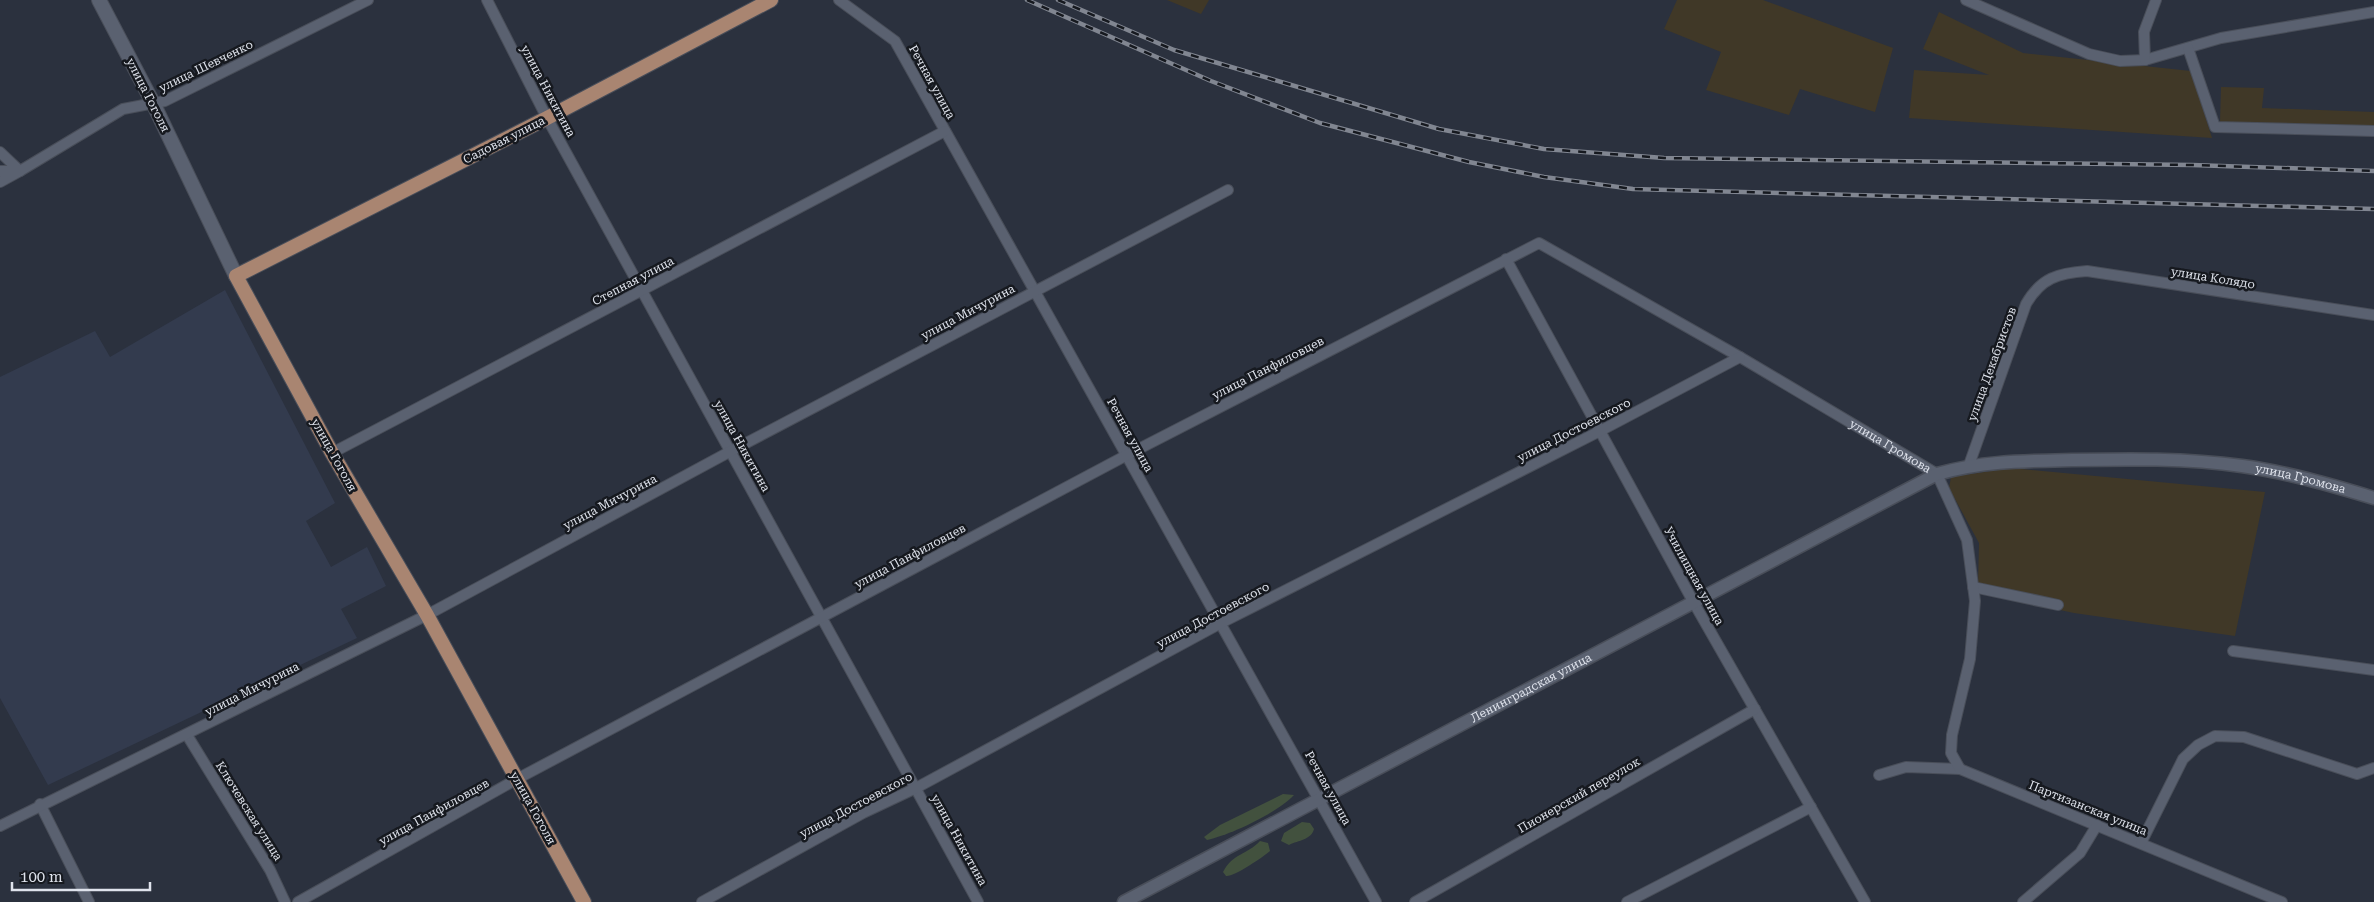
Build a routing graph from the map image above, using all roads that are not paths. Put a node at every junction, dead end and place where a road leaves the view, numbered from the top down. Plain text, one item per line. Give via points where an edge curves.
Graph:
1 (99, 0) edge
2 (368, 0) edge
3 (487, 0) edge
4 (771, 0) edge
5 (839, 0) edge
6 (1966, 0) edge
7 (2156, 0) edge
8 (2374, 12) edge
9 (2188, 48) junction
10 (2146, 60) junction
11 (153, 103) junction
12 (548, 118) junction
13 (945, 131) junction
14 (2374, 131) edge
15 (0, 152) edge
16 (0, 171) edge
17 (20, 171) junction
18 (0, 182) edge
19 (1228, 190) dead end
20 (1539, 243) joint
21 (1506, 260) junction
22 (236, 276) junction
23 (2049, 279) joint
24 (642, 290) junction
25 (1035, 291) junction
26 (2374, 316) edge
27 (1740, 357) junction
28 (1600, 431) junction
29 (731, 451) junction
30 (332, 453) junction
31 (1127, 455) junction
32 (1968, 465) junction
33 (1937, 474) junction
34 (2374, 498) edge
35 (1973, 587) junction
36 (1694, 603) junction
37 (2058, 605) dead end
38 (427, 615) junction
39 (822, 617) junction
40 (1222, 623) junction
41 (2233, 651) dead end
42 (2374, 670) edge
43 (1755, 709) junction
44 (187, 735) junction
45 (2374, 768) edge
46 (1960, 769) junction
47 (1879, 775) dead end
48 (517, 779) junction
49 (916, 788) junction
50 (1320, 798) junction
51 (40, 804) junction
52 (1811, 807) junction
53 (2097, 825) junction
54 (0, 826) edge
55 (2141, 843) junction
56 (89, 902) edge
57 (285, 902) edge
58 (298, 902) edge
59 (584, 902) edge
60 (702, 902) edge
61 (978, 902) edge
62 (1124, 902) edge
63 (1376, 902) edge
64 (1415, 902) edge
65 (1627, 902) edge
66 (1865, 902) edge
67 (2023, 902) edge
68 (2282, 902) edge

1 - 11 main road, улица Гоголя
2 - 11 street, улица Шевченко via 165,101
3 - 12 street, улица Никитина
4 - 12 main road, Садовая улица
5 - 13 street, Речная улица via 895,40
6 - 10 street via 2089,54 2120,60
7 - 10 street via 2144,32
8 - 9 street via 2221,38
9 - 10 street
9 - 14 street via 2215,127
11 - 17 street, улица Шевченко via 124,109
11 - 22 main road, улица Гоголя
12 - 22 main road, Садовая улица
12 - 24 street, улица Никитина
13 - 24 street, Степная улица
13 - 25 street, Речная улица
15 - 17 street
16 - 17 street
17 - 18 street, улица Шевченко
19 - 25 street, улица Мичурина
20 - 21 street, улица Панфиловцев
20 - 27 street, улица Громова
21 - 28 street, Училищная улица
21 - 31 street, улица Панфиловцев
22 - 30 main road, улица Гоголя
23 - 26 street, улица Колядо via 2070,272 2087,271
23 - 32 street, улица Декабристов via 2034,290 2026,304
24 - 29 street, улица Никитина
24 - 30 street, Степная улица
25 - 29 street, улица Мичурина
25 - 31 street, Речная улица
27 - 28 street, улица Достоевского
27 - 33 street, улица Громова
28 - 36 street, Училищная улица
28 - 40 street, улица Достоевского
29 - 38 street, улица Мичурина
29 - 39 street, улица Никитина
30 - 38 main road, улица Гоголя
31 - 39 street, улица Панфиловцев
31 - 40 street, Речная улица
32 - 33 street, улица Громова
32 - 34 street, улица Громова via 2137,459 2242,466 2328,484
33 - 35 street via 1967,540
33 - 36 street, Ленинградская улица
35 - 37 street
35 - 46 street via 1975,601 1970,659 1952,735 1951,753
36 - 43 street, Училищная улица
36 - 50 street, Ленинградская улица
38 - 44 street, улица Мичурина
38 - 48 main road, улица Гоголя
39 - 48 street, улица Панфиловцев
39 - 49 street, улица Никитина
40 - 49 street, улица Достоевского
40 - 50 street, Речная улица
41 - 42 street
43 - 52 street, Училищная улица
43 - 64 street, Пионерский переулок
44 - 51 street, улица Мичурина
44 - 57 street, Ключевская улица via 270,870
45 - 55 street via 2357,774 2244,737 2215,736 2182,759
46 - 47 street, Партизанская улица via 1906,767
46 - 53 street, Партизанская улица
48 - 58 street, улица Панфиловцев
48 - 59 main road, улица Гоголя
49 - 60 street, улица Достоевского via 863,813
49 - 61 street, улица Никитина
50 - 62 street, Ленинградская улица
50 - 63 street, Речная улица
51 - 54 street, улица Мичурина
51 - 56 street
52 - 65 street
52 - 66 street, Училищная улица
53 - 55 street, Партизанская улица
53 - 67 street via 2080,853
55 - 68 street, Партизанская улица

